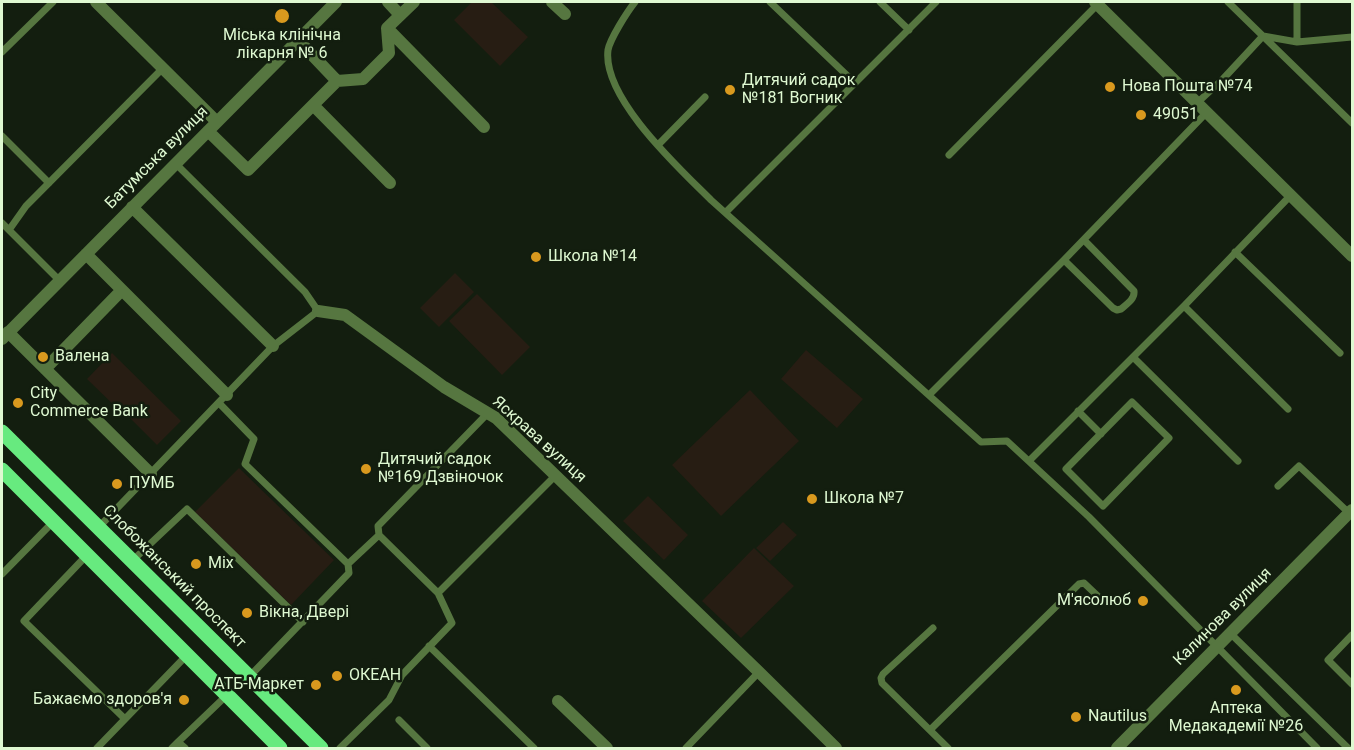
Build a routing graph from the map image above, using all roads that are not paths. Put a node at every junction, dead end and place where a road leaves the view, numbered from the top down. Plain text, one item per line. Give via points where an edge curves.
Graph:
1 (53, 2) edge
2 (96, 2) edge
3 (336, 2) edge
4 (387, 2) edge
5 (414, 2) edge
6 (552, 2) edge
7 (635, 2) edge
8 (770, 2) edge
9 (880, 2) edge
10 (936, 2) edge
11 (1228, 2) edge
12 (1297, 2) edge
13 (1096, 3) edge
14 (565, 14) dead end
15 (400, 15) junction
16 (387, 28) junction
17 (909, 30) junction
18 (1263, 36) junction
19 (1353, 37) edge
20 (298, 40) junction
21 (1297, 42) junction
22 (2, 52) edge
23 (163, 68) junction
24 (337, 81) junction
25 (855, 83) junction
26 (705, 97) dead end
27 (1197, 103) junction
28 (313, 105) junction
29 (1207, 112) junction
30 (1353, 123) edge
31 (212, 126) junction
32 (484, 127) dead end
33 (2, 136) edge
34 (658, 145) junction
35 (949, 155) dead end
36 (175, 163) junction
37 (50, 183) junction
38 (390, 183) dead end
39 (1291, 195) junction
40 (132, 207) junction
41 (726, 212) junction
42 (2, 223) edge
43 (9, 230) junction
44 (1084, 240) junction
45 (1236, 252) junction
46 (86, 254) junction
47 (1353, 256) edge
48 (1064, 260) junction
49 (60, 281) junction
50 (122, 291) junction
51 (1184, 306) junction
52 (318, 311) junction
53 (5, 335) edge
54 (273, 346) junction
55 (1340, 353) dead end
56 (1133, 357) junction
57 (45, 369) junction
58 (929, 396) junction
59 (223, 399) junction
60 (1288, 409) dead end
61 (1078, 411) junction
62 (488, 413) junction
63 (2, 432) edge
64 (1101, 434) junction
65 (1029, 461) junction
66 (1238, 461) dead end
67 (2, 470) edge
68 (151, 474) junction
69 (555, 476) junction
70 (1278, 486) dead end
71 (1351, 511) edge
72 (54, 522) junction
73 (98, 528) junction
74 (379, 535) junction
75 (87, 555) junction
76 (132, 561) junction
77 (348, 564) junction
78 (2, 573) edge
79 (438, 593) junction
80 (1103, 601) dead end
81 (303, 622) junction
82 (933, 628) dead end
83 (1230, 633) junction
84 (1353, 635) edge
85 (429, 646) junction
86 (1216, 647) junction
87 (187, 655) junction
88 (759, 672) junction
89 (249, 677) junction
90 (1353, 684) edge
91 (226, 695) junction
92 (558, 701) dead end
93 (125, 719) junction
94 (399, 720) dead end
95 (930, 730) junction
96 (178, 742) junction
97 (97, 748) edge
98 (172, 748) edge
99 (185, 748) edge
100 (280, 748) edge
101 (321, 748) edge
102 (340, 748) edge
103 (427, 748) edge
104 (534, 748) edge
105 (607, 748) edge
106 (686, 748) edge
107 (836, 748) edge
108 (948, 748) edge
109 (1117, 748) edge
110 (1317, 748) edge
111 (1348, 748) edge

1 - 22 lane
2 - 23 street
3 - 20 street, Батумська вулиця
4 - 15 street
5 - 15 street
6 - 14 street
7 - 34 lane via 608,49 609,68 625,105
8 - 25 lane
9 - 17 lane
10 - 17 lane
11 - 18 lane
12 - 21 lane
13 - 27 street
13 - 35 lane
15 - 16 street
16 - 24 street via 389,53 363,79
16 - 32 street
17 - 25 lane
18 - 21 lane
18 - 27 lane
18 - 30 lane
19 - 21 lane
20 - 24 street
20 - 31 street, Батумська вулиця
23 - 31 street
23 - 37 lane
24 - 28 street
25 - 41 lane
26 - 34 lane
27 - 29 street
28 - 31 street via 248,170
28 - 38 street
29 - 39 street
29 - 44 lane
31 - 36 street, Батумська вулиця
33 - 37 lane
34 - 41 lane
36 - 40 street, Батумська вулиця
36 - 52 lane via 305,292
37 - 43 lane
39 - 45 lane
39 - 47 street
40 - 46 street, Батумська вулиця
40 - 54 street
41 - 58 lane
42 - 43 lane
43 - 49 lane
44 - 48 lane
44 - 48 lane via 1134,291 1135,295 1121,309 1113,308
45 - 51 lane
45 - 55 lane
46 - 49 street, Батумська вулиця
46 - 50 street
48 - 58 lane
49 - 53 street, Батумська вулиця
50 - 57 street
50 - 59 street
51 - 56 lane
51 - 60 lane
52 - 54 lane
52 - 62 street, Яскрава вулиця via 345,315 444,387
53 - 57 street
54 - 59 lane
56 - 61 lane
56 - 66 lane
57 - 68 street
58 - 65 lane via 981,442 1007,441
59 - 68 lane
59 - 77 lane via 254,439 245,464
61 - 64 lane
61 - 65 lane
62 - 69 street, Яскрава вулиця
62 - 74 lane via 378,526
63 - 73 main road, Слобожанський проспект
64 - 64 lane via 1132,402 1169,438 1102,506 1066,470
65 - 86 lane
67 - 72 main road
68 - 73 lane
69 - 79 lane
69 - 88 street, Яскрава вулиця
70 - 71 lane via 1299,466
71 - 83 street, Калинова вулиця
72 - 75 main road
72 - 78 lane
73 - 76 main road, Слобожанський проспект
74 - 77 lane
74 - 79 lane
75 - 87 main road
75 - 93 lane via 24,621
76 - 81 lane via 187,509
76 - 89 main road, Слобожанський проспект
77 - 81 lane via 349,573
79 - 85 lane via 452,623
80 - 95 lane via 1084,583 1079,584
81 - 89 lane
82 - 95 lane via 881,678
83 - 86 street, Калинова вулиця
83 - 111 lane
84 - 90 lane via 1328,660
85 - 102 lane via 402,675 389,700
85 - 104 lane
86 - 109 street, Калинова вулиця
86 - 110 lane
87 - 91 main road
87 - 93 lane
88 - 106 lane
88 - 107 street, Яскрава вулиця
89 - 101 main road, Слобожанський проспект
91 - 96 lane
91 - 100 main road
92 - 105 street
93 - 97 lane
94 - 103 lane
95 - 108 lane
96 - 98 lane
96 - 99 lane

